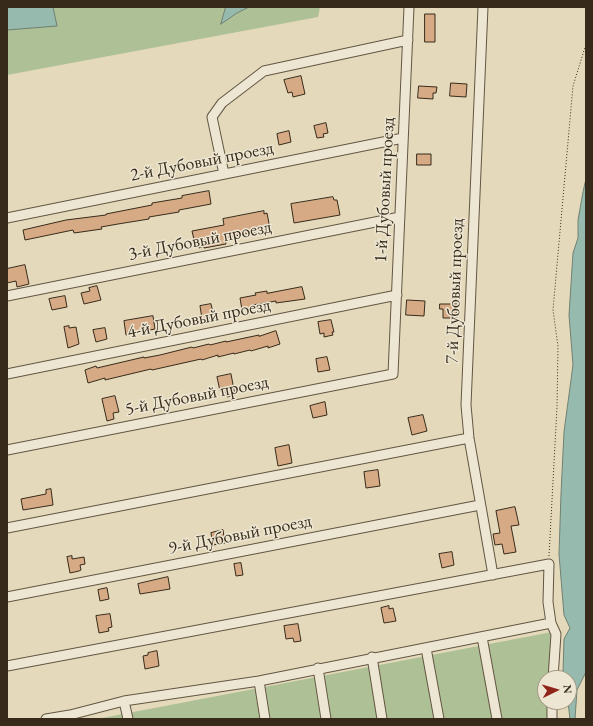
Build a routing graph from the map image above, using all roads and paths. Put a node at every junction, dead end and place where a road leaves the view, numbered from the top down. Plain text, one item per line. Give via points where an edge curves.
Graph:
1 (409, 7) edge
2 (483, 7) edge
3 (408, 40) junction
4 (586, 44) edge
5 (404, 138) junction
6 (224, 174) junction
7 (400, 217) junction
8 (7, 218) edge
9 (396, 295) junction
10 (7, 296) edge
11 (7, 374) edge
12 (393, 374) joint
13 (469, 438) junction
14 (7, 450) edge
15 (480, 505) junction
16 (7, 528) edge
17 (549, 564) junction
18 (493, 575) junction
19 (7, 597) edge
20 (551, 623) junction
21 (482, 637) junction
22 (426, 648) junction
23 (372, 658) junction
24 (7, 666) edge
25 (318, 668) junction
26 (554, 670) edge
27 (259, 681) junction
28 (124, 701) junction
29 (46, 719) edge
30 (128, 719) edge
31 (265, 719) edge
32 (326, 719) edge
33 (382, 719) edge
34 (439, 719) edge
35 (497, 719) edge

1 - 3 street, 1-й Дубовый проезд
2 - 13 street, 7-й Дубовый проезд via 466,405
3 - 5 street, 1-й Дубовый проезд
3 - 6 street via 264,71 222,103 212,117
4 - 17 path via 573,86 553,310 558,346
5 - 6 street, 2-й Дубовый проезд
5 - 7 street, 1-й Дубовый проезд
6 - 8 street, 2-й Дубовый проезд
7 - 9 street, 1-й Дубовый проезд
7 - 10 street, 3-й Дубовый проезд
9 - 11 street, 4-й Дубовый проезд
9 - 12 street, 1-й Дубовый проезд
12 - 14 street, 5-й Дубовый проезд
13 - 15 street, 7-й Дубовый проезд
13 - 16 street
15 - 18 street, 7-й Дубовый проезд
15 - 19 street, 9-й Дубовый проезд
17 - 18 street
17 - 20 street via 548,602
18 - 24 street
20 - 21 street
20 - 26 street via 556,634
21 - 22 street
21 - 35 street
22 - 23 street
22 - 34 street
23 - 25 street
23 - 33 street
25 - 27 street
25 - 32 street
27 - 28 street
27 - 31 street
28 - 29 street
28 - 30 street

